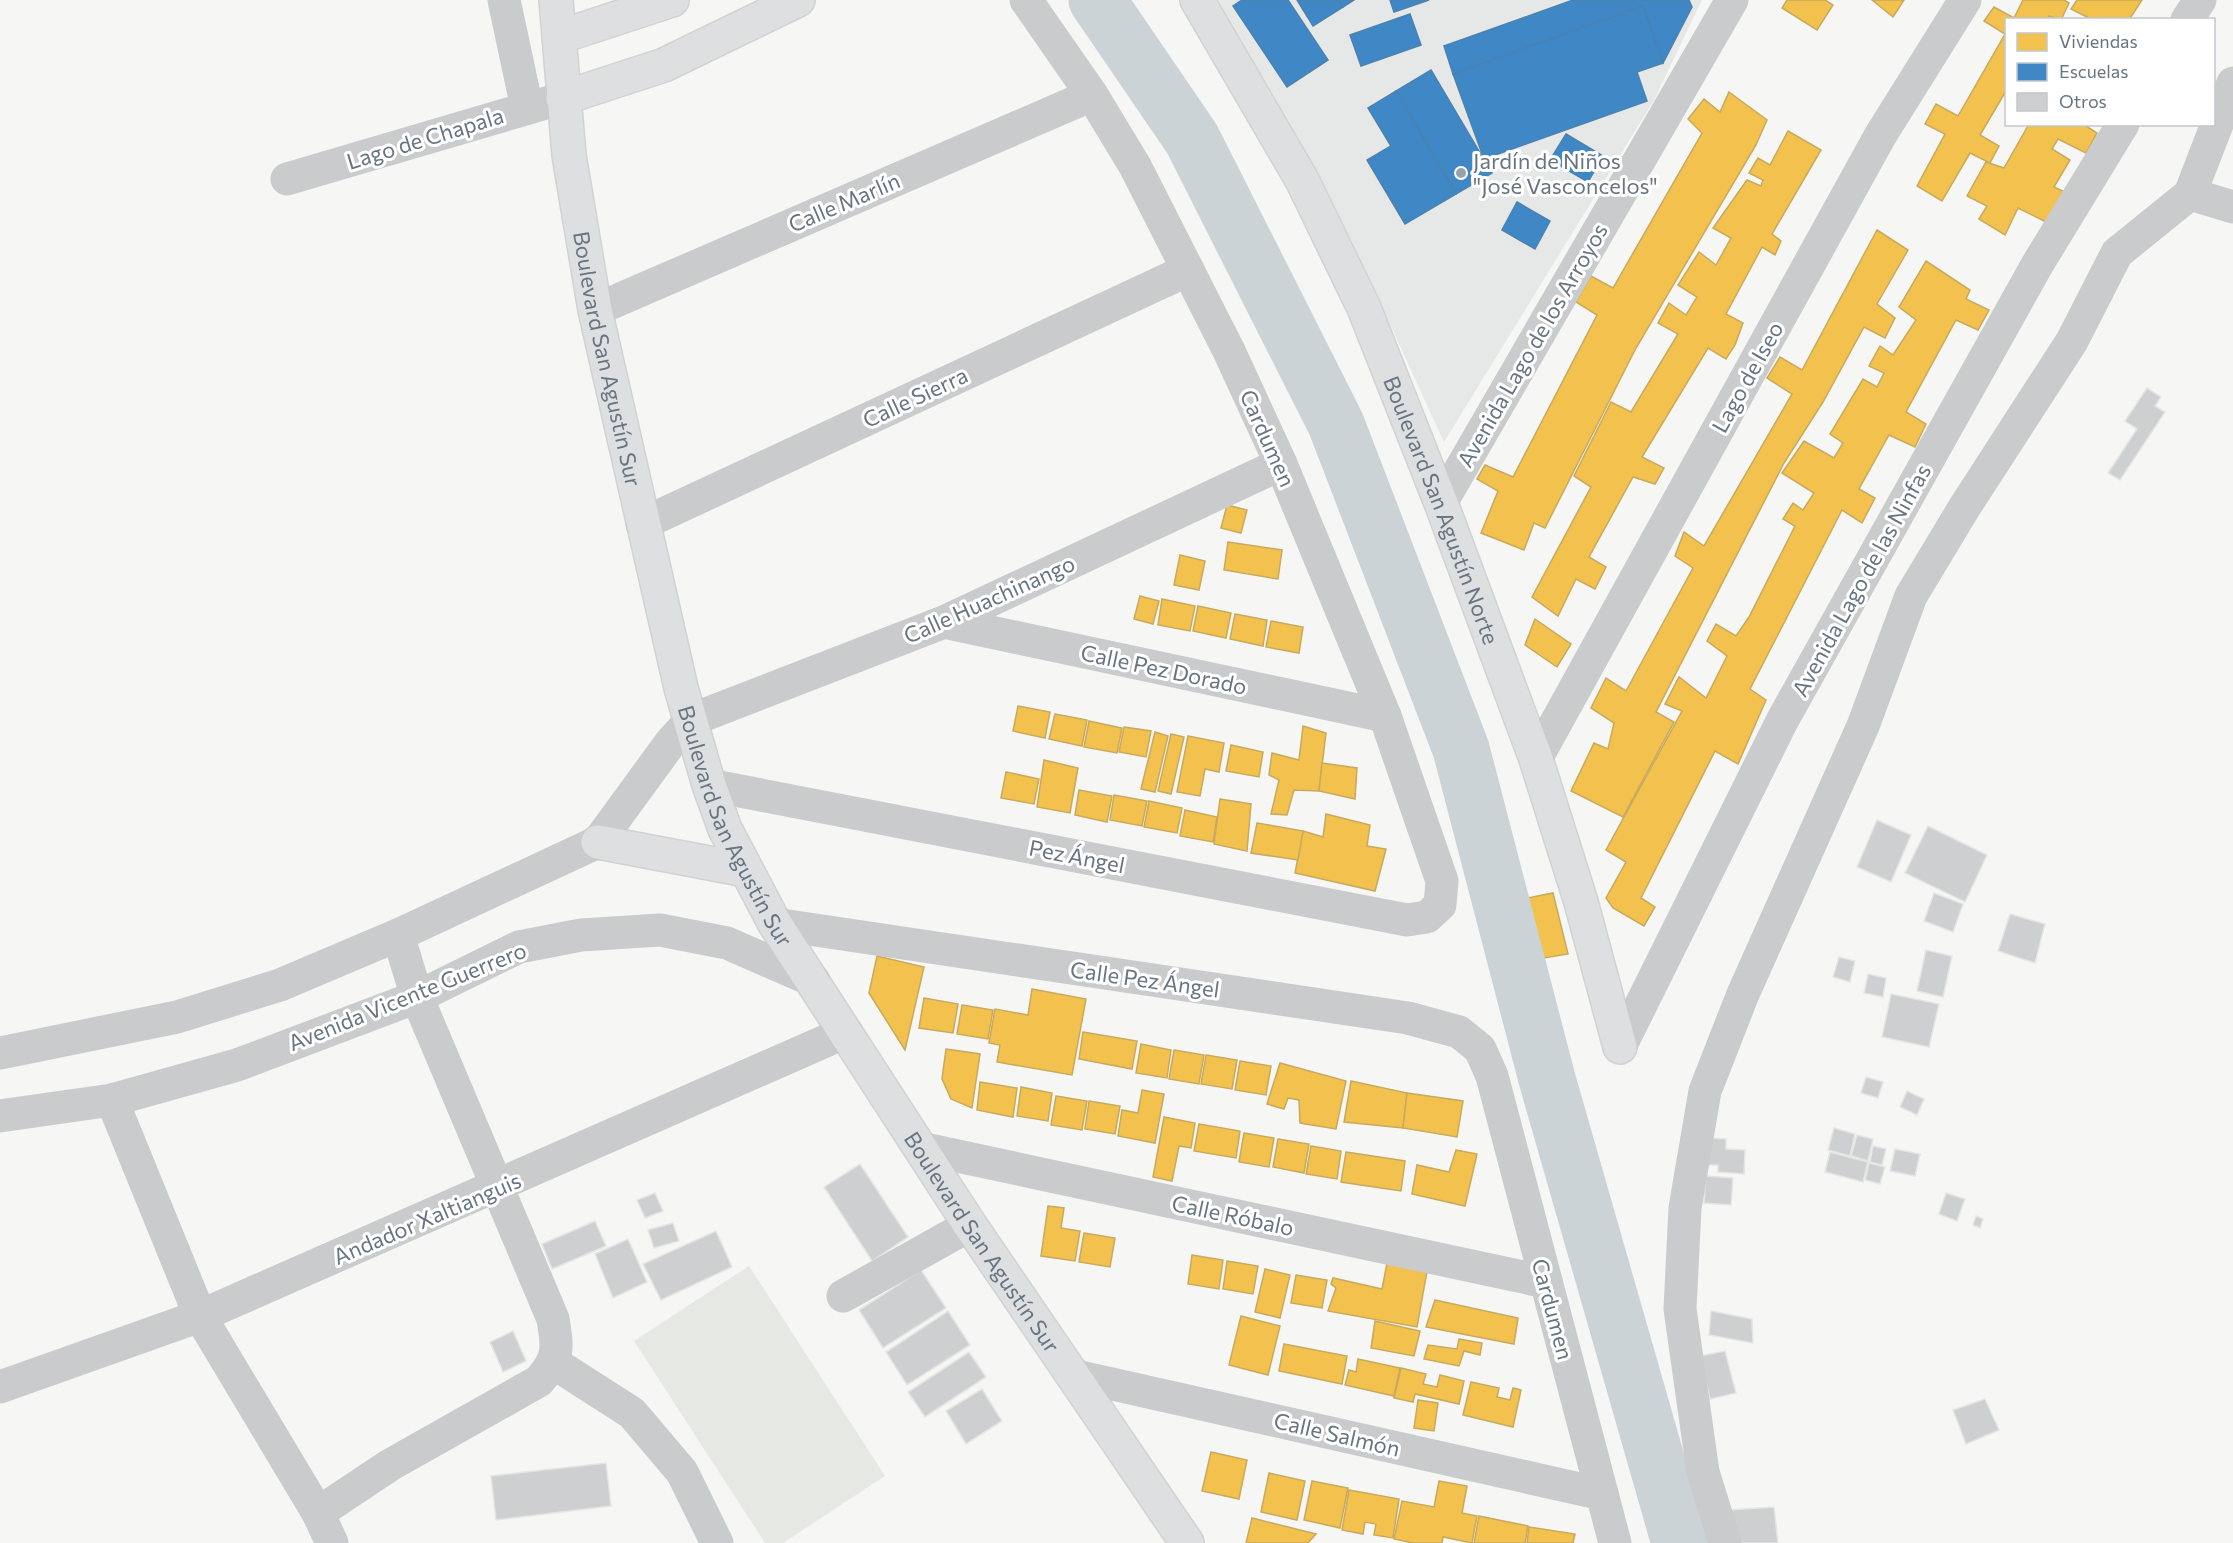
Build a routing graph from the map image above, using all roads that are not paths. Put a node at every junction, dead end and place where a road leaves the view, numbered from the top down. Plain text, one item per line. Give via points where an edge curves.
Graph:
1 (504, 0) edge
2 (556, 0) edge
3 (672, 0) edge
4 (798, 0) edge
5 (1026, 0) edge
6 (1197, 0) edge
7 (1732, 0) edge
8 (1965, 0) edge
9 (2200, 0) edge
10 (2188, 18) edge
11 (559, 37) junction
12 (2233, 83) edge
13 (1092, 95) junction
14 (563, 98) junction
15 (527, 108) junction
16 (2122, 126) edge
17 (287, 179) dead end
18 (2190, 194) junction
19 (2233, 207) edge
20 (1188, 270) junction
21 (596, 310) junction
22 (1281, 464) junction
23 (1441, 503) junction
24 (642, 524) junction
25 (944, 622) junction
26 (1385, 716) junction
27 (691, 720) junction
28 (1536, 759) junction
29 (709, 785) junction
30 (598, 842) junction
31 (746, 870) junction
32 (1440, 905) joint
33 (775, 924) junction
34 (398, 935) junction
35 (814, 981) junction
36 (417, 997) junction
37 (846, 1032) junction
38 (1620, 1047) joint
39 (0, 1053) edge
40 (1492, 1076) joint
41 (112, 1100) junction
42 (0, 1116) edge
43 (920, 1148) junction
44 (497, 1188) junction
45 (970, 1225) junction
46 (1546, 1282) junction
47 (843, 1296) dead end
48 (200, 1316) junction
49 (554, 1363) junction
50 (1072, 1375) junction
51 (0, 1387) edge
52 (1602, 1494) junction
53 (318, 1513) junction
54 (332, 1543) edge
55 (717, 1543) edge
56 (1187, 1543) edge
57 (1615, 1543) edge
58 (1725, 1543) edge

1 - 15 street
2 - 11 main road, Boulevard San Agustín Sur
3 - 11 main road
4 - 14 main road via 664,64
5 - 13 street, Cardumen
6 - 23 main road, Boulevard San Agustín Norte via 1302,180 1364,308
7 - 23 street, Avenida Lago de los Arroyos
8 - 28 street, Lago de Iseo via 1880,136
9 - 10 street
11 - 14 main road, Boulevard San Agustín Sur
12 - 18 street
13 - 20 street, Cardumen via 1135,166
13 - 21 street, Calle Marlín
14 - 15 street, Lago de Chapala
14 - 21 main road, Boulevard San Agustín Sur
15 - 17 street, Lago de Chapala
16 - 38 street, Avenida Lago de las Ninfas via 2037,265 1782,721
18 - 19 street
18 - 58 street via 2117,253 2072,341 1911,596 1863,726 1743,994 1705,1091 1685,1208 1680,1309 1703,1472
20 - 22 street, Cardumen
20 - 24 street, Calle Sierra
21 - 24 main road, Boulevard San Agustín Sur
22 - 25 street, Calle Huachinango
22 - 26 street, Cardumen
23 - 28 main road, Boulevard San Agustín Norte
24 - 27 main road, Boulevard San Agustín Sur
25 - 26 street, Calle Pez Dorado
25 - 27 street, Calle Huachinango
26 - 32 street, Cardumen via 1442,881
27 - 29 main road, Boulevard San Agustín Sur
27 - 30 street via 670,742
28 - 38 main road, Boulevard San Agustín Norte via 1581,902
29 - 31 main road, Boulevard San Agustín Sur
29 - 32 street, Pez Ángel via 1407,920 1427,917
30 - 31 main road
30 - 34 street
31 - 33 main road, Boulevard San Agustín Sur
33 - 35 main road, Boulevard San Agustín Sur
33 - 40 street, Calle Pez Ángel via 1408,1018 1458,1032 1480,1049
34 - 36 street
34 - 39 street via 280,985 177,1017
35 - 36 street, Avenida Vicente Guerrero via 728,943 660,930 581,935 519,947
35 - 37 main road, Boulevard San Agustín Sur
36 - 41 street, Avenida Vicente Guerrero via 237,1065
36 - 44 street
37 - 43 main road, Boulevard San Agustín Sur
37 - 44 street, Andador Xaltianguis
40 - 46 street, Cardumen
41 - 42 street, Avenida Vicente Guerrero
41 - 48 street
43 - 45 main road, Boulevard San Agustín Sur
43 - 46 street, Calle Róbalo
44 - 48 street, Andador Xaltianguis
44 - 49 street via 553,1319 557,1343
45 - 47 street
45 - 50 main road, Boulevard San Agustín Sur
46 - 52 street, Cardumen
48 - 51 street, Andador Xaltianguis
48 - 53 street
49 - 53 street via 539,1381 390,1465
49 - 55 street via 632,1413 682,1472
50 - 52 street, Calle Salmón
50 - 56 main road, Boulevard San Agustín Sur
52 - 57 street, Cardumen
53 - 54 street

